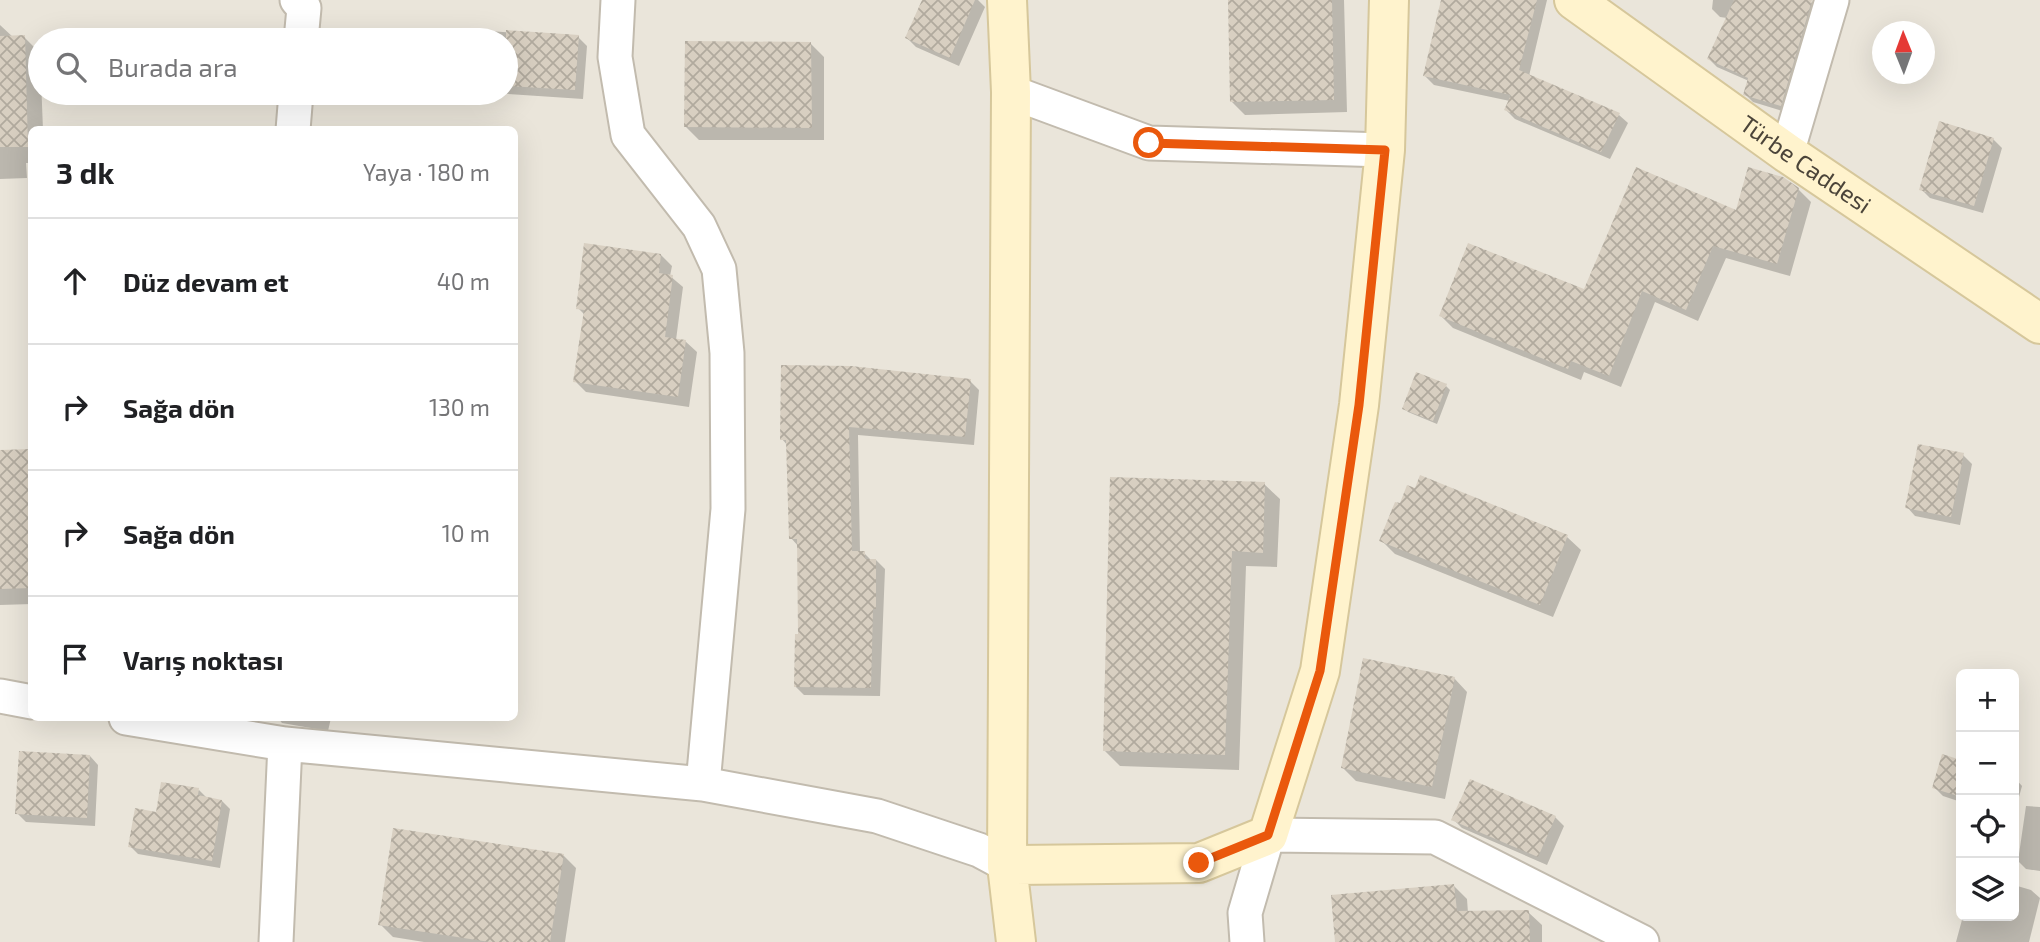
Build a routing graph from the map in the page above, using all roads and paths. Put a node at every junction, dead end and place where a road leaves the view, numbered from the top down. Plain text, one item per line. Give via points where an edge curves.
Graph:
1 (297, 0) edge
2 (618, 0) edge
3 (1007, 0) edge
4 (1389, 0) edge
5 (1574, 0) edge
6 (1832, 0) edge
7 (302, 28) edge
8 (1011, 92) junction
9 (295, 105) edge
10 (293, 126) edge
11 (1385, 150) junction
12 (1787, 153) junction
13 (2040, 324) edge
14 (0, 696) edge
15 (28, 701) edge
16 (164, 721) edge
17 (241, 727) edge
18 (285, 744) junction
19 (703, 783) junction
20 (1268, 835) junction
21 (1007, 865) junction
22 (276, 942) edge
23 (1016, 942) edge
24 (1247, 942) edge
25 (1642, 942) edge

1 - 7 street via 304,8
2 - 19 street via 615,57 628,135 699,226 719,269 727,353 728,509
3 - 8 street
4 - 11 street
5 - 12 street, Türbe Caddesi
6 - 12 street
8 - 11 street via 1149,143
8 - 21 street
9 - 10 street
11 - 20 street via 1359,405 1320,671
12 - 13 street, Türbe Caddesi
14 - 15 street
16 - 17 street
17 - 18 street
18 - 19 street
18 - 22 street
19 - 21 street via 877,816 979,850
20 - 21 street via 1199,863
20 - 24 street via 1245,913
20 - 25 street via 1435,837
21 - 23 street

